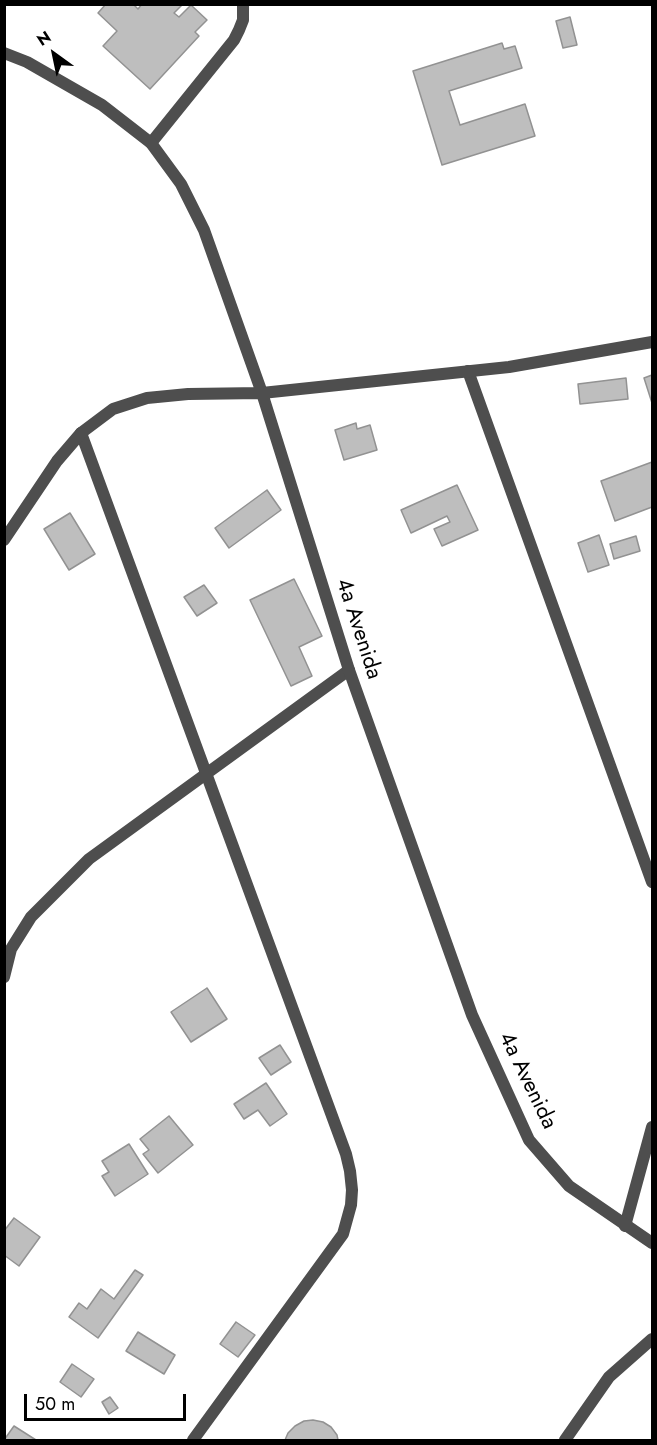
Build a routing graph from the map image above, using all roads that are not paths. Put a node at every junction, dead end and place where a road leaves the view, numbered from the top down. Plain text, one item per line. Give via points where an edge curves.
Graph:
1 (243, 4) edge
2 (4, 53) edge
3 (151, 143) junction
4 (652, 342) edge
5 (468, 371) junction
6 (262, 393) junction
7 (81, 433) junction
8 (4, 540) edge
9 (349, 670) junction
10 (206, 774) junction
11 (652, 882) edge
12 (4, 977) edge
13 (652, 1127) edge
14 (625, 1226) junction
15 (652, 1243) edge
16 (652, 1339) edge
17 (193, 1440) edge
18 (565, 1440) edge

1 - 3 street via 243,20 234,39
2 - 3 street, 4a Avenida via 102,105
3 - 6 street, 4a Avenida via 181,184 204,230
4 - 5 street
5 - 6 street
5 - 11 street
6 - 7 street via 188,393 147,398 113,409
6 - 9 street, 4a Avenida
7 - 8 street via 57,461
7 - 10 street
9 - 10 street
9 - 14 street, 4a Avenida via 472,1015 529,1140 569,1186
10 - 12 street via 88,859 31,917 11,949
10 - 17 street via 346,1154 352,1190 343,1234
13 - 14 street
14 - 15 street, 4a Avenida
16 - 18 street via 609,1377

